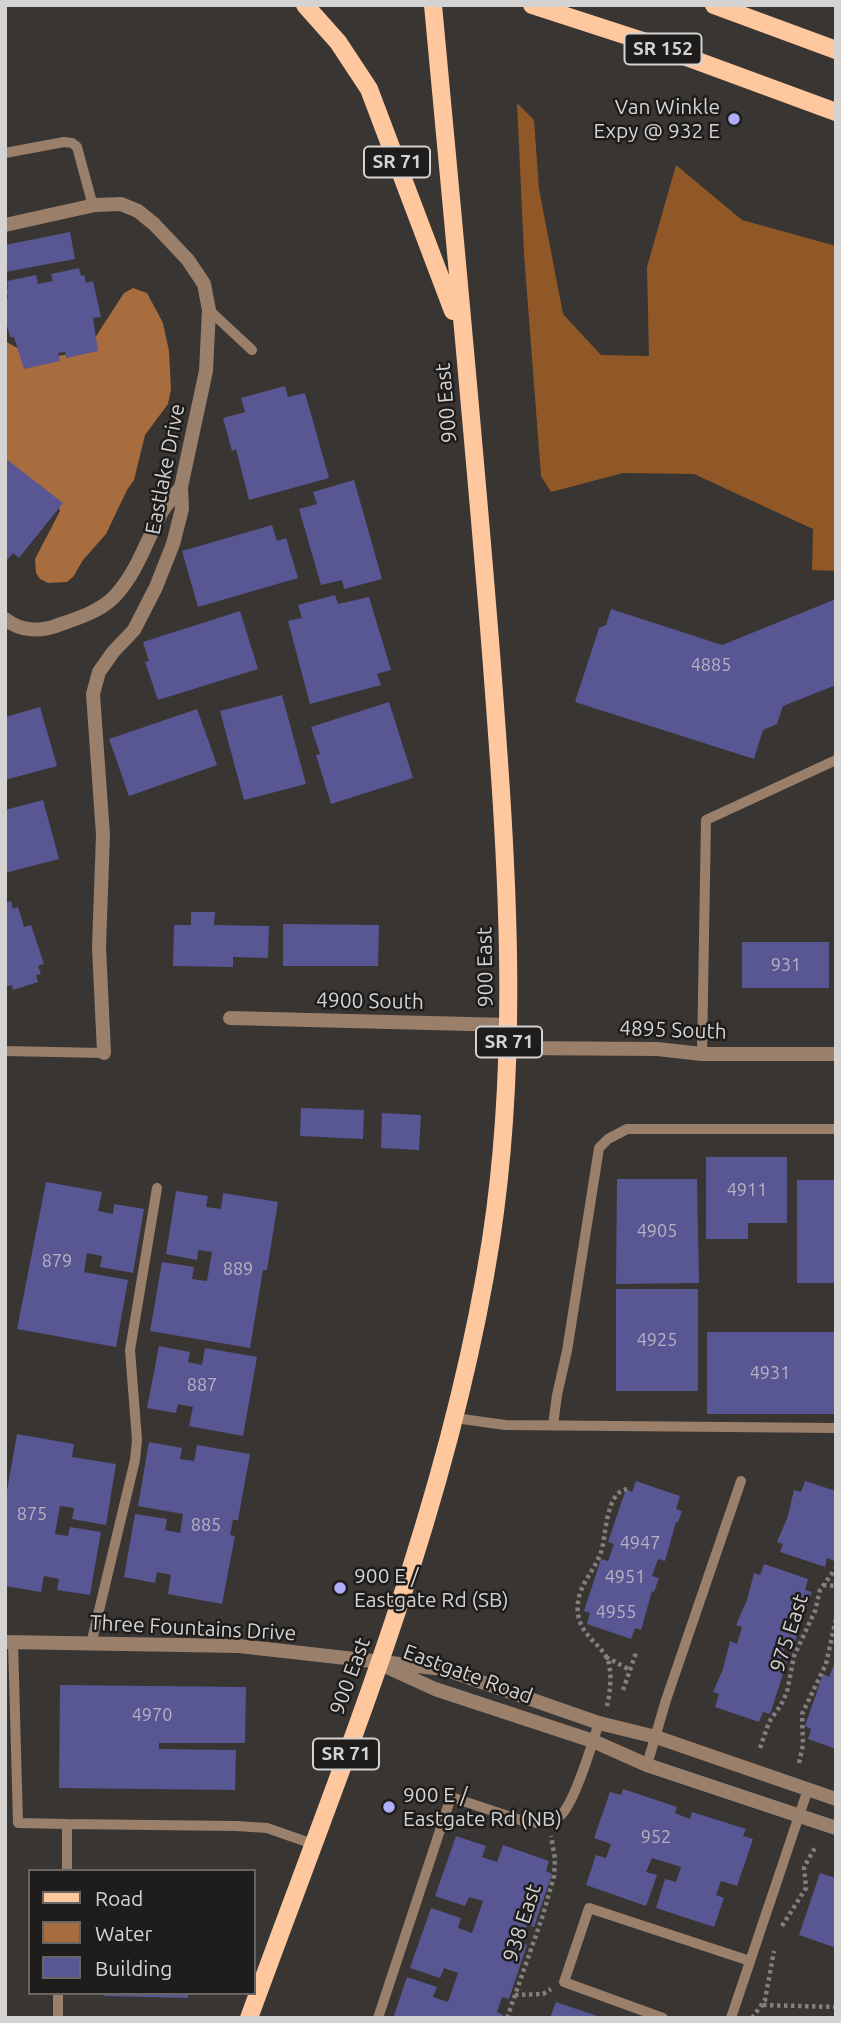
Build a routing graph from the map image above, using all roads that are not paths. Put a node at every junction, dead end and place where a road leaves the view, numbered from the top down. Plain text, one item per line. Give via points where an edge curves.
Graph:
1 (305, 5) edge
2 (433, 5) edge
3 (532, 5) edge
4 (714, 5) edge
5 (836, 50) edge
6 (836, 113) edge
7 (5, 153) edge
8 (93, 206) junction
9 (5, 225) edge
10 (209, 310) junction
11 (463, 335) junction
12 (253, 350) dead end
13 (181, 487) junction
14 (5, 619) edge
15 (836, 760) edge
16 (230, 1018) dead end
17 (509, 1025) junction
18 (509, 1048) junction
19 (5, 1051) edge
20 (104, 1053) joint
21 (702, 1054) junction
22 (836, 1054) edge
23 (836, 1129) edge
24 (157, 1188) dead end
25 (454, 1418) junction
26 (553, 1425) junction
27 (836, 1428) edge
28 (741, 1481) dead end
29 (9, 1642) edge
30 (91, 1644) junction
31 (378, 1663) junction
32 (599, 1723) junction
33 (656, 1737) junction
34 (593, 1741) junction
35 (648, 1765) junction
36 (807, 1789) junction
37 (836, 1799) edge
38 (799, 1816) junction
39 (67, 1824) junction
40 (836, 1828) edge
41 (313, 1844) junction
42 (67, 1869) edge
43 (750, 1961) junction
44 (58, 1995) edge
45 (58, 2018) edge
46 (248, 2018) edge
47 (378, 2018) edge
48 (663, 2018) edge
49 (731, 2018) edge

1 - 11 main road, SR 71 via 338,42 369,89
2 - 11 main road, 900 East / SR 71
3 - 6 main road, SR 152
4 - 5 main road, SR 152
7 - 8 lane via 72,143
8 - 9 street
8 - 10 street, Eastlake Drive via 121,204 154,224 204,284
10 - 12 lane
10 - 13 street, Eastlake Drive via 206,372
11 - 17 main road, 900 East / SR 71 via 499,763
13 - 14 street via 160,514 133,573 112,599 52,628 15,627
13 - 20 street, Eastlake Drive via 182,509 156,587 134,630 99,672 93,694 103,835 99,947
15 - 21 lane via 706,820
16 - 17 street, 4900 South
17 - 18 main road, 900 East / SR 71
18 - 21 street, 4895 South via 657,1049
18 - 25 main road, 900 East / SR 71 via 491,1237
19 - 20 lane
21 - 22 street, 4895 South
23 - 26 lane via 627,1129 598,1149
24 - 30 lane via 130,1350 135,1460
25 - 26 lane
25 - 31 main road, 900 East / SR 71 via 435,1493
26 - 27 lane
28 - 33 lane
29 - 30 street, Three Fountains Drive
29 - 39 lane via 18,1823
30 - 31 street, Three Fountains Drive via 239,1646
31 - 32 street, Eastgate Road via 444,1669
31 - 34 street, Eastgate Road via 435,1689
31 - 41 main road, 900 East / SR 71
32 - 33 street, Eastgate Road
32 - 34 lane
33 - 35 lane
33 - 36 street, Eastgate Road
34 - 35 street, Eastgate Road
34 - 47 lane via 566,1810 551,1821 533,1824 451,1797
35 - 38 street, Eastgate Road
36 - 37 street, Eastgate Road
36 - 38 lane
38 - 40 street, Eastgate Road
38 - 43 lane
39 - 41 lane via 236,1826 267,1829
39 - 42 lane
41 - 46 main road, 900 East / SR 71
43 - 48 lane via 589,1908 564,1982
43 - 49 lane
44 - 45 lane

